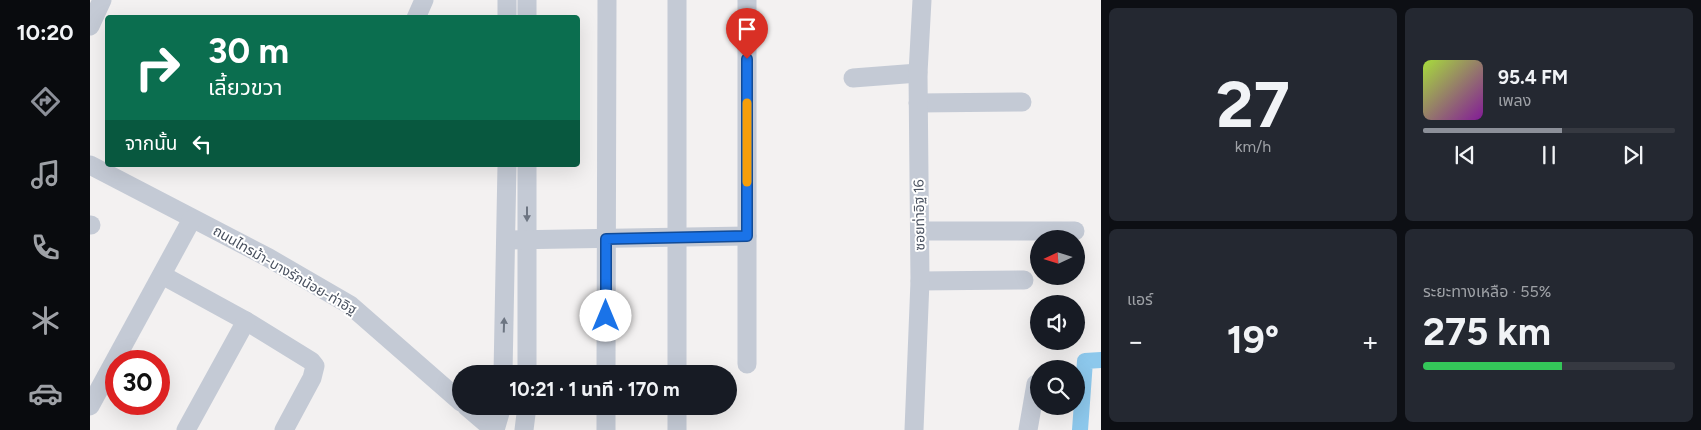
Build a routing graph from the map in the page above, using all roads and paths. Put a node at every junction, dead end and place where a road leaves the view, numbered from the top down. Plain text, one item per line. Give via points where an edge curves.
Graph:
1 (102, 0) edge
2 (424, 0) edge
3 (507, 0) edge
4 (527, 0) edge
5 (607, 0) edge
6 (677, 0) edge
7 (747, 0) edge
8 (922, 0) edge
9 (417, 15) edge
10 (507, 15) edge
11 (527, 15) edge
12 (90, 26) edge
13 (918, 73) junction
14 (853, 78) dead end
15 (1022, 102) dead end
16 (918, 103) junction
17 (90, 165) edge
18 (507, 167) edge
19 (527, 167) edge
20 (192, 219) junction
21 (1030, 230) edge
22 (920, 231) junction
23 (747, 236) junction
24 (677, 238) junction
25 (527, 239) junction
26 (606, 239) junction
27 (506, 240) junction
28 (162, 275) junction
29 (1024, 280) dead end
30 (920, 281) junction
31 (246, 321) junction
32 (747, 364) dead end
33 (503, 365) edge
34 (527, 365) edge
35 (606, 365) edge
36 (677, 365) edge
37 (452, 394) edge
38 (90, 406) edge
39 (476, 415) edge
40 (499, 415) edge
41 (526, 415) edge
42 (606, 415) edge
43 (677, 415) edge
44 (1031, 415) edge
45 (186, 430) edge
46 (284, 430) edge
47 (494, 430) edge
48 (524, 430) edge
49 (606, 430) edge
50 (677, 430) edge
51 (914, 430) edge
52 (1028, 430) edge

1 - 12 street
2 - 9 street
3 - 10 street
4 - 11 street
5 - 26 street
6 - 24 street
7 - 23 street
8 - 13 street, ซอยท่าอิฐ 16
13 - 14 street
13 - 16 street, ซอยท่าอิฐ 16
15 - 16 street
16 - 22 street, ซอยท่าอิฐ 16
17 - 20 street, ถนนไทรม้า-บางรักน้อย-ท่าอิฐ
18 - 27 street
19 -> 25 street
20 - 28 street
20 - 37 street, ถนนไทรม้า-บางรักน้อย-ท่าอิฐ via 350,304
21 - 22 street
22 - 30 street, ซอยท่าอิฐ 16
23 - 24 street
23 - 32 street
24 - 26 street
24 - 36 street
25 - 26 street
25 - 27 street
25 - 34 street
26 - 35 street
33 -> 27 street
28 - 31 street
28 - 38 street
29 - 30 street
30 - 51 street, ซอยท่าอิฐ 16
31 - 45 street
31 - 46 street via 311,360 315,366 312,378
39 - 47 street
40 - 47 street
41 - 48 street
42 - 49 street
43 - 50 street
44 - 52 street

